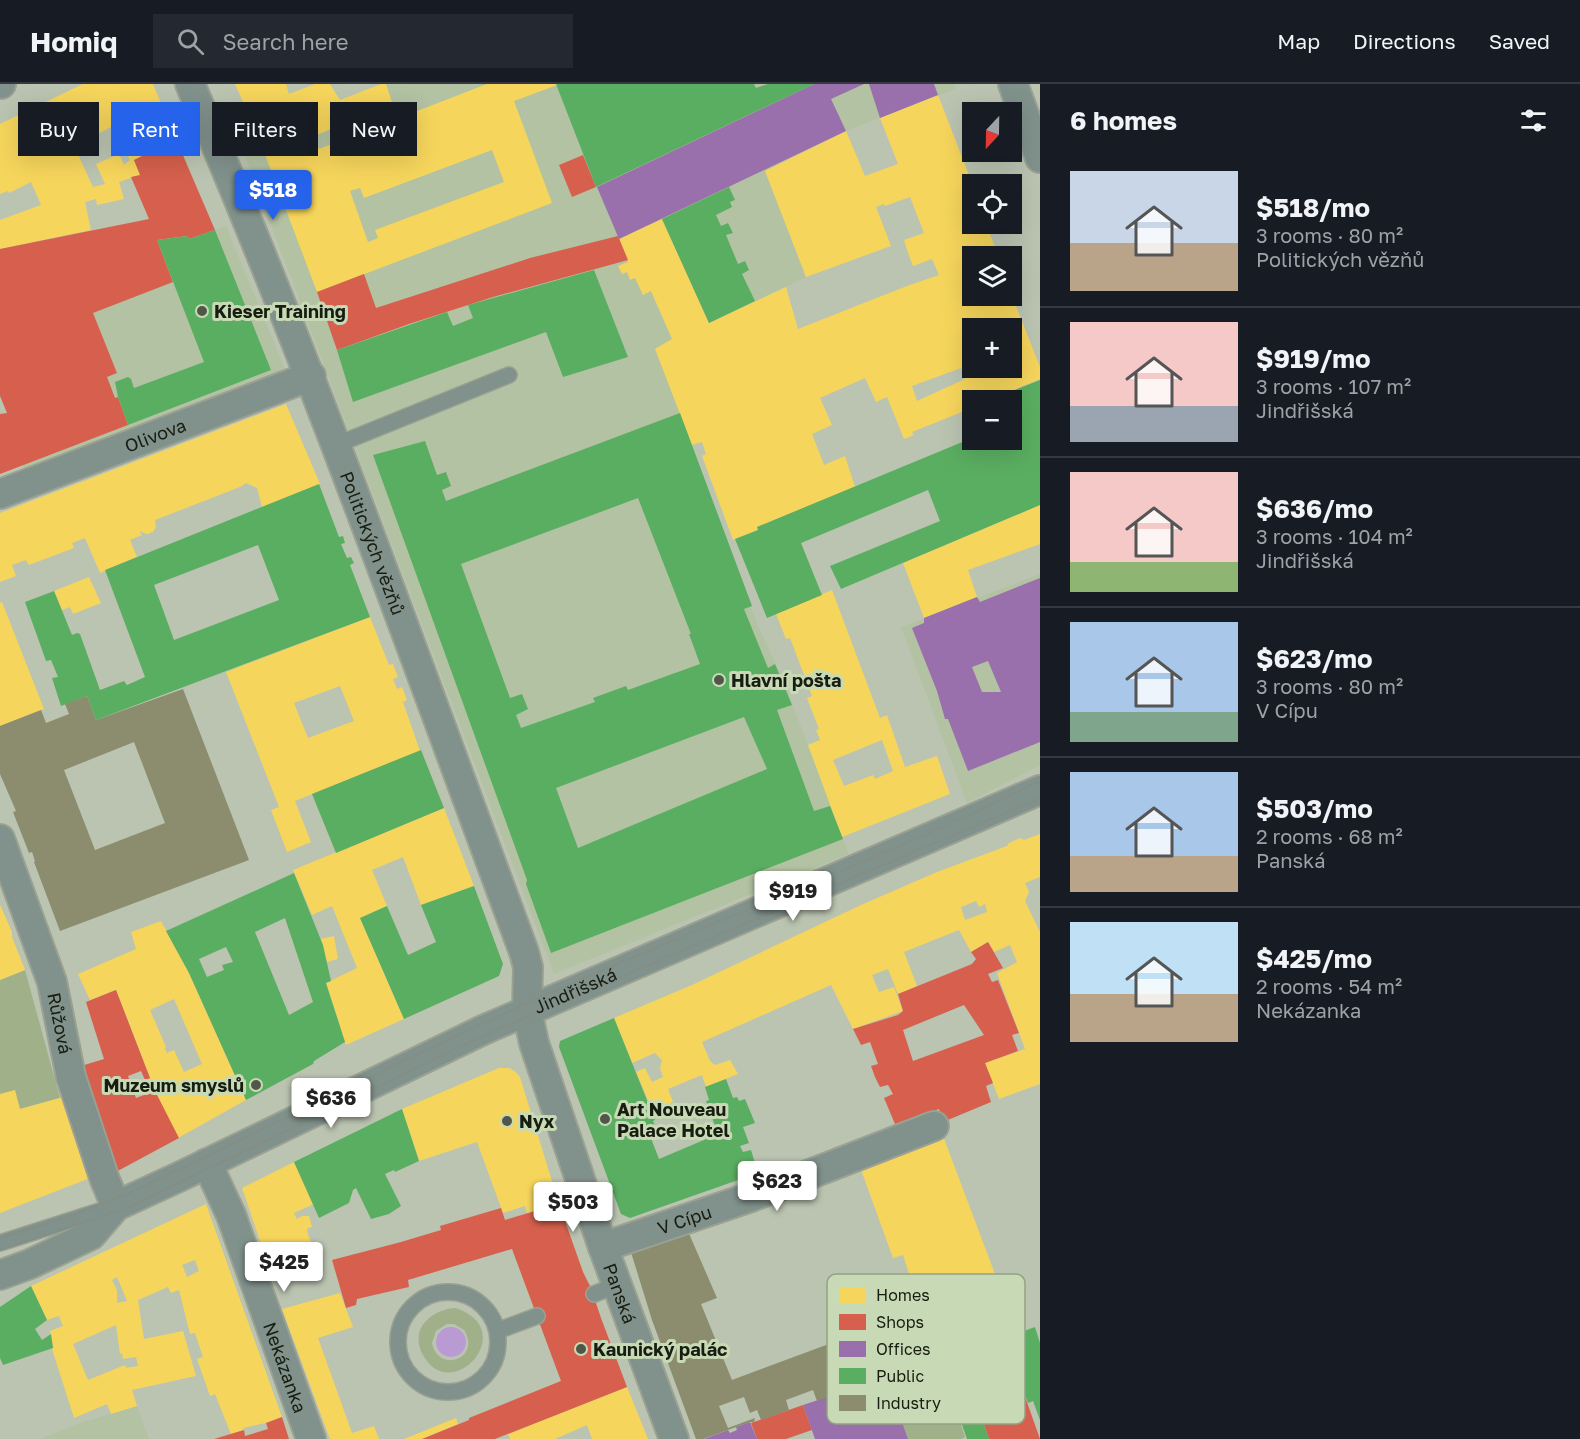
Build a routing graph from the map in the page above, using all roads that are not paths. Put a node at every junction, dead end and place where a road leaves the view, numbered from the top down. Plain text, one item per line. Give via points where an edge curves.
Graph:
1 (190, 84) edge
2 (1013, 84) edge
3 (1040, 158) edge
4 (509, 375) dead end
5 (311, 376) junction
6 (336, 445) junction
7 (0, 494) edge
8 (1040, 790) edge
9 (0, 839) edge
10 (527, 1010) junction
11 (934, 1126) dead end
12 (207, 1163) junction
13 (732, 1191) dead end
14 (116, 1206) junction
15 (0, 1243) edge
16 (603, 1247) junction
17 (0, 1275) edge
18 (537, 1316) dead end
19 (497, 1331) junction
20 (310, 1439) edge
21 (674, 1439) edge

1 - 5 street, Politických vězňů
2 - 3 street
4 - 6 lane
5 - 6 street, Politických vězňů
5 - 7 street, Olivova
6 - 10 street, Politických vězňů via 524,952 528,967
8 - 10 street, Jindřišská
9 - 14 street, Růžová via 52,982 71,1077
10 - 12 street, Jindřišská
10 - 16 street, Panská via 534,1043
11 - 16 street, V Cípu via 751,1197
12 - 14 street, Jindřišská
12 - 20 street, Nekázanka via 231,1215
13 - 16 lane via 635,1225
14 - 15 lane, Jindřišská
14 - 17 street, Jindřišská via 91,1235
16 - 21 street, Panská via 605,1289
18 - 19 lane
19 - 19 lane via 490,1315 463,1295 429,1296 414,1305 404,1318 399,1352 415,1380 428,1388 459,1391 486,1375 498,1347

